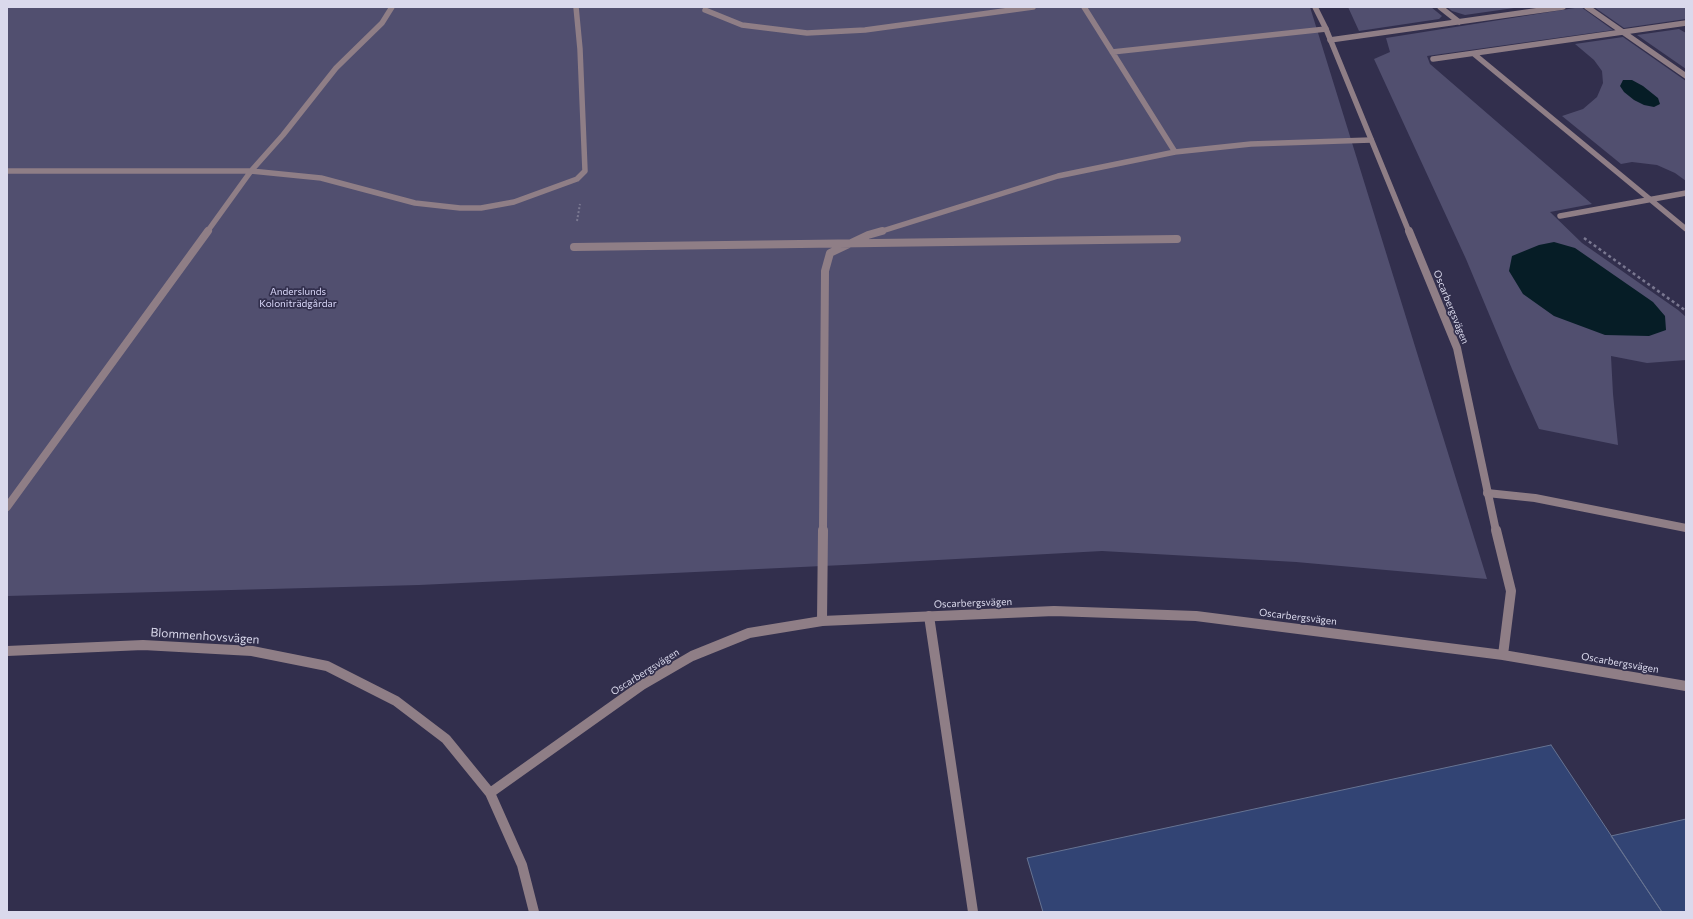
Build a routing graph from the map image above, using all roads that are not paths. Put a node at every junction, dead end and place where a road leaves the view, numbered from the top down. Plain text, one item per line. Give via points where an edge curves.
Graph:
1 (392, 7) edge
2 (576, 7) edge
3 (1033, 7) edge
4 (1084, 7) edge
5 (1315, 7) edge
6 (1440, 7) edge
7 (1563, 7) edge
8 (1587, 7) edge
9 (705, 10) dead end
10 (1459, 22) junction
11 (1686, 22) edge
12 (1326, 29) junction
13 (1622, 32) junction
14 (1330, 40) junction
15 (1112, 52) junction
16 (1474, 54) junction
17 (1432, 60) dead end
18 (1686, 76) edge
19 (1371, 140) junction
20 (1175, 152) junction
21 (7, 171) edge
22 (251, 171) junction
23 (1686, 193) edge
24 (1650, 199) junction
25 (1560, 216) road end
26 (1686, 229) edge
27 (1177, 239) dead end
28 (849, 244) junction
29 (574, 247) road end
30 (1487, 493) junction
31 (7, 507) edge
32 (1686, 528) edge
33 (930, 616) junction
34 (822, 621) junction
35 (7, 651) edge
36 (1502, 655) junction
37 (1686, 686) edge
38 (490, 793) junction
39 (534, 912) edge
40 (973, 912) edge

1 - 22 street via 382,23 336,68
2 - 22 street via 585,171 577,179 514,202 481,208 460,208 415,203 321,178
3 - 9 street via 865,30 807,33 742,25
4 - 15 street
5 - 12 street, Oscarbergsvägen
6 - 10 street
7 - 10 street
8 - 13 street
10 - 14 street
11 - 13 street
12 - 14 street, Oscarbergsvägen
12 - 15 street
13 - 16 street
13 - 18 street
14 - 19 street, Oscarbergsvägen
15 - 20 street
16 - 17 street
16 - 24 street
19 - 20 street via 1251,144
19 - 30 street, Oscarbergsvägen via 1457,348
20 - 28 street via 1058,176 868,235
21 - 22 street
22 - 31 street
23 - 24 street
24 - 25 street
24 - 26 street
27 - 28 street
28 - 29 street
28 - 34 street via 830,253 826,271
30 - 32 street via 1535,498
30 - 36 street, Oscarbergsvägen via 1511,591
33 - 34 street, Oscarbergsvägen
33 - 36 street, Oscarbergsvägen via 1054,611 1196,616
33 - 40 street
34 - 38 street, Oscarbergsvägen via 749,633 692,656 642,685
35 - 38 street, Blommenhovsvägen via 143,645 252,651 327,666 396,701 446,739
36 - 37 street, Oscarbergsvägen
38 - 39 street, Blommenhovsvägen via 522,865

